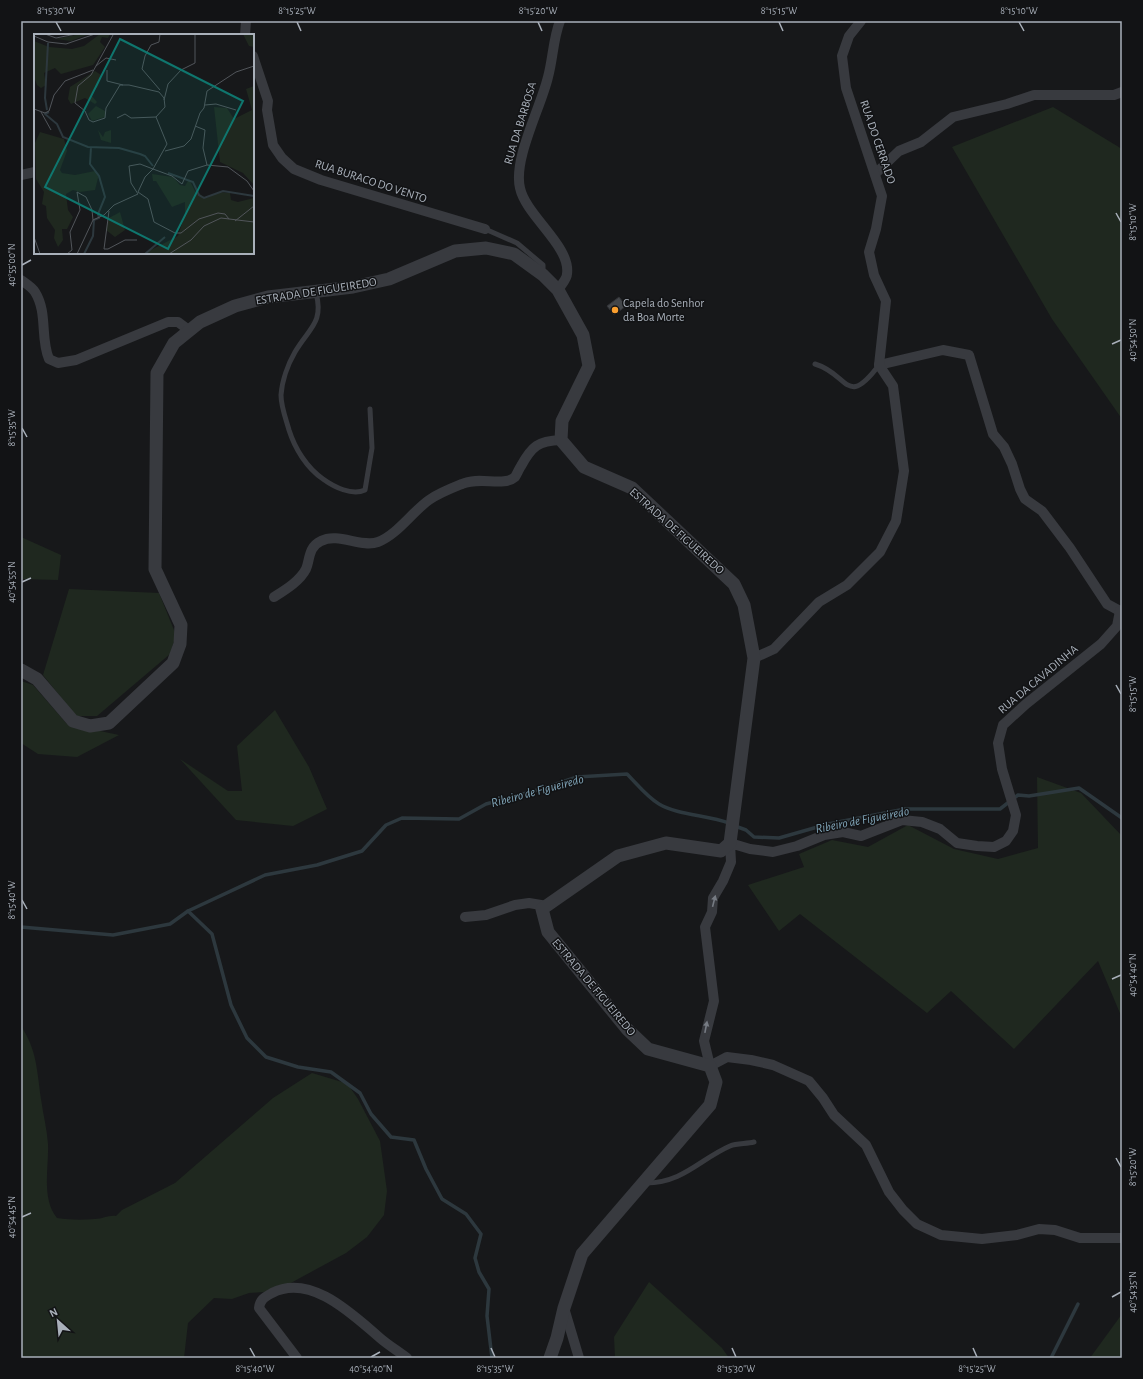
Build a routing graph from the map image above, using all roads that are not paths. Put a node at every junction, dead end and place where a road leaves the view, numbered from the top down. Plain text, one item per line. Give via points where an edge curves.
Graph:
1 (246, 21) edge
2 (560, 21) edge
3 (861, 21) edge
4 (245, 34) edge
5 (254, 59) edge
6 (1122, 92) edge
7 (34, 172) edge
8 (875, 174) junction
9 (21, 175) edge
10 (485, 229) joint
11 (543, 275) junction
12 (21, 280) edge
13 (558, 290) junction
14 (316, 292) junction
15 (190, 331) junction
16 (815, 364) dead end
17 (879, 365) junction
18 (370, 409) dead end
19 (561, 440) junction
20 (274, 597) dead end
21 (1121, 611) edge
22 (754, 658) junction
23 (21, 670) edge
24 (731, 838) junction
25 (547, 906) junction
26 (465, 917) dead end
27 (710, 1066) junction
28 (754, 1142) dead end
29 (643, 1183) junction
30 (1122, 1238) edge
31 (564, 1308) junction
32 (297, 1358) edge
33 (407, 1358) edge
34 (550, 1358) edge
35 (578, 1358) edge

1 - 4 street
2 - 13 street, RUA DA BARBOSA via 548,78 522,155 518,175 527,204 564,254 567,274
3 - 8 street, RUA DO CERRADO via 849,36 842,56 846,88
5 - 10 street, RUA BURACO DO VENTO via 268,101 267,110 273,145 294,169 321,180
6 - 8 street via 1102,96 1034,95 953,117 927,138 899,151
7 - 9 street
8 - 17 street, RUA DO CERRADO via 882,196 876,229 868,252 874,275 886,301
10 - 11 lane, RUA BURACO DO VENTO via 517,243 543,265
11 - 13 street, ESTRADA DE FIGUEIREDO
11 - 14 street, ESTRADA DE FIGUEIREDO via 514,254 486,248 455,251 389,279
12 - 15 street via 35,291 41,304 45,327 44,348 49,359 58,363 76,360 168,322 178,322
13 - 19 street, ESTRADA DE FIGUEIREDO via 583,335 589,366 562,421
14 - 15 street, ESTRADA DE FIGUEIREDO via 268,297 235,306 200,322
14 - 18 lane via 319,305 316,324 288,366 281,395 290,431 300,456 330,484 352,492 359,493 365,490 372,448
15 - 23 street, ESTRADA DE FIGUEIREDO via 174,343 157,373 155,569 181,625 180,644 173,663 109,723 90,726 73,721 37,679
16 - 17 lane via 825,367 842,382 852,386 860,386 866,382
17 - 21 street via 943,350 969,354 993,434 1004,447 1025,500 1042,511 1107,604
17 - 22 street via 893,386 904,472 896,520 880,552 847,585 819,602 774,649
19 - 20 street via 536,445 515,476 506,481 474,480 429,500 377,542 330,538 319,541 308,555 306,569 298,579
19 - 22 street, ESTRADA DE FIGUEIREDO via 584,467 632,488 734,584 744,605
21 - 24 street, RUA DA CAVADINHA via 1116,626 1101,644 1003,725 998,742 1002,769 1016,815 1013,831 1006,841 994,847 957,843 940,829 922,822 902,820 861,836 843,832 824,834 797,846 773,852 750,849
22 - 24 street, ESTRADA DE FIGUEIREDO
24 - 25 street via 721,851 666,843 618,856
27 -> 24 street via 704,1041 714,1001 705,927 712,912 713,898 731,862
25 - 26 street via 529,903 515,905 486,916
25 - 27 street, ESTRADA DE FIGUEIREDO via 542,909 548,932 627,1029 648,1049
27 - 29 street via 716,1082 710,1105
27 - 30 street via 727,1057 751,1060 773,1065 809,1081 834,1115 866,1145 889,1192 903,1210 917,1224 941,1235 982,1239 1017,1235 1039,1229 1055,1230 1080,1238
28 - 29 lane via 732,1145 686,1173 670,1179 658,1183
29 - 31 street via 582,1254
31 - 34 street
31 - 35 street
32 - 33 street via 259,1308 259,1302 276,1291 312,1291 338,1304

